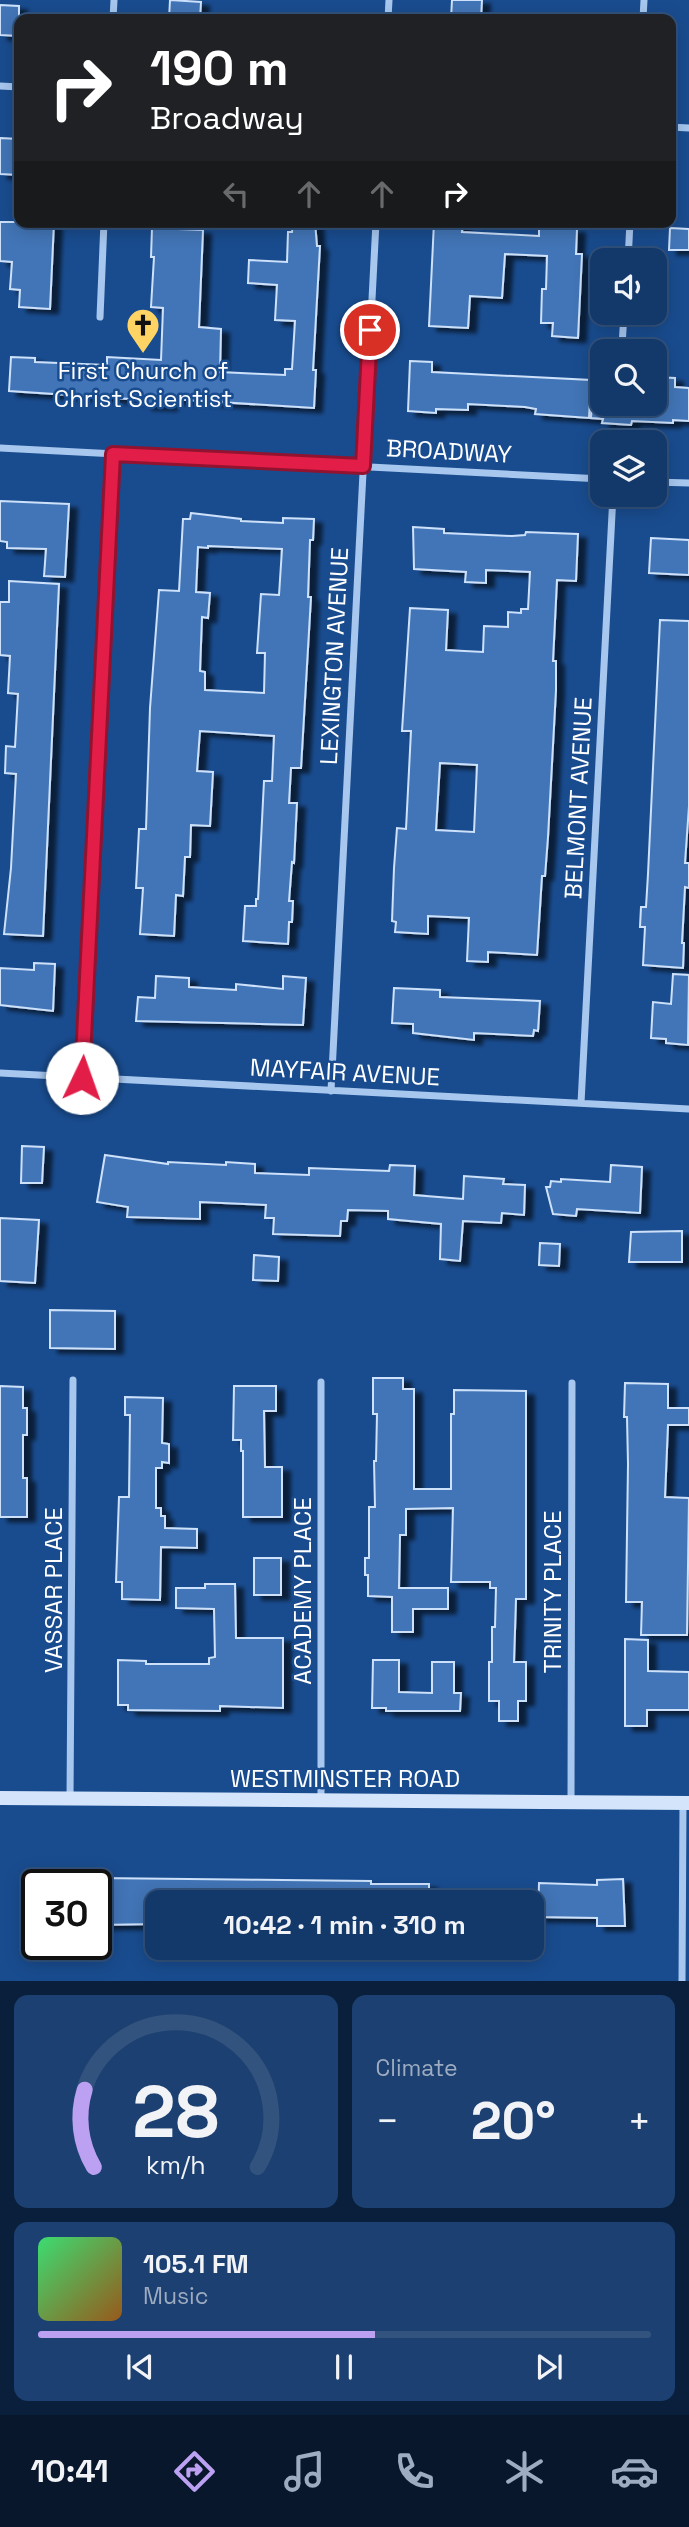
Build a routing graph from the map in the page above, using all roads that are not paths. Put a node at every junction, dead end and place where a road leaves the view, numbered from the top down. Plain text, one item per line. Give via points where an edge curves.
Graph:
1 (104, 228) edge
2 (376, 228) edge
3 (630, 228) edge
4 (629, 248) edge
5 (100, 317) dead end
6 (0, 448) edge
7 (113, 454) junction
8 (363, 466) junction
9 (590, 478) edge
10 (667, 482) edge
11 (689, 483) edge
12 (612, 507) edge
13 (0, 1073) edge
14 (82, 1078) junction
15 (331, 1091) junction
16 (581, 1103) junction
17 (689, 1109) edge
18 (73, 1380) dead end
19 (321, 1382) dead end
20 (572, 1383) dead end
21 (0, 1798) edge
22 (70, 1800) junction
23 (321, 1800) junction
24 (571, 1801) junction
25 (686, 1803) edge
26 (682, 1981) edge

1 - 5 street
2 - 8 street, LEXINGTON AVENUE
3 - 4 street
6 - 7 street, BROADWAY
7 - 8 street, BROADWAY
7 - 14 street
8 - 9 street, BROADWAY
8 - 15 street, LEXINGTON AVENUE
10 - 11 street
12 - 16 street, BELMONT AVENUE
13 - 14 street, MAYFAIR AVENUE
14 - 15 street, MAYFAIR AVENUE
15 - 16 street, MAYFAIR AVENUE
16 - 17 street, MAYFAIR AVENUE
18 - 22 street, VASSAR PLACE
19 - 23 street, ACADEMY PLACE
20 - 24 street, TRINITY PLACE
21 - 22 main road, WESTMINSTER ROAD
22 - 23 main road, WESTMINSTER ROAD
23 - 24 main road, WESTMINSTER ROAD
24 - 25 main road, WESTMINSTER ROAD
25 - 26 street

